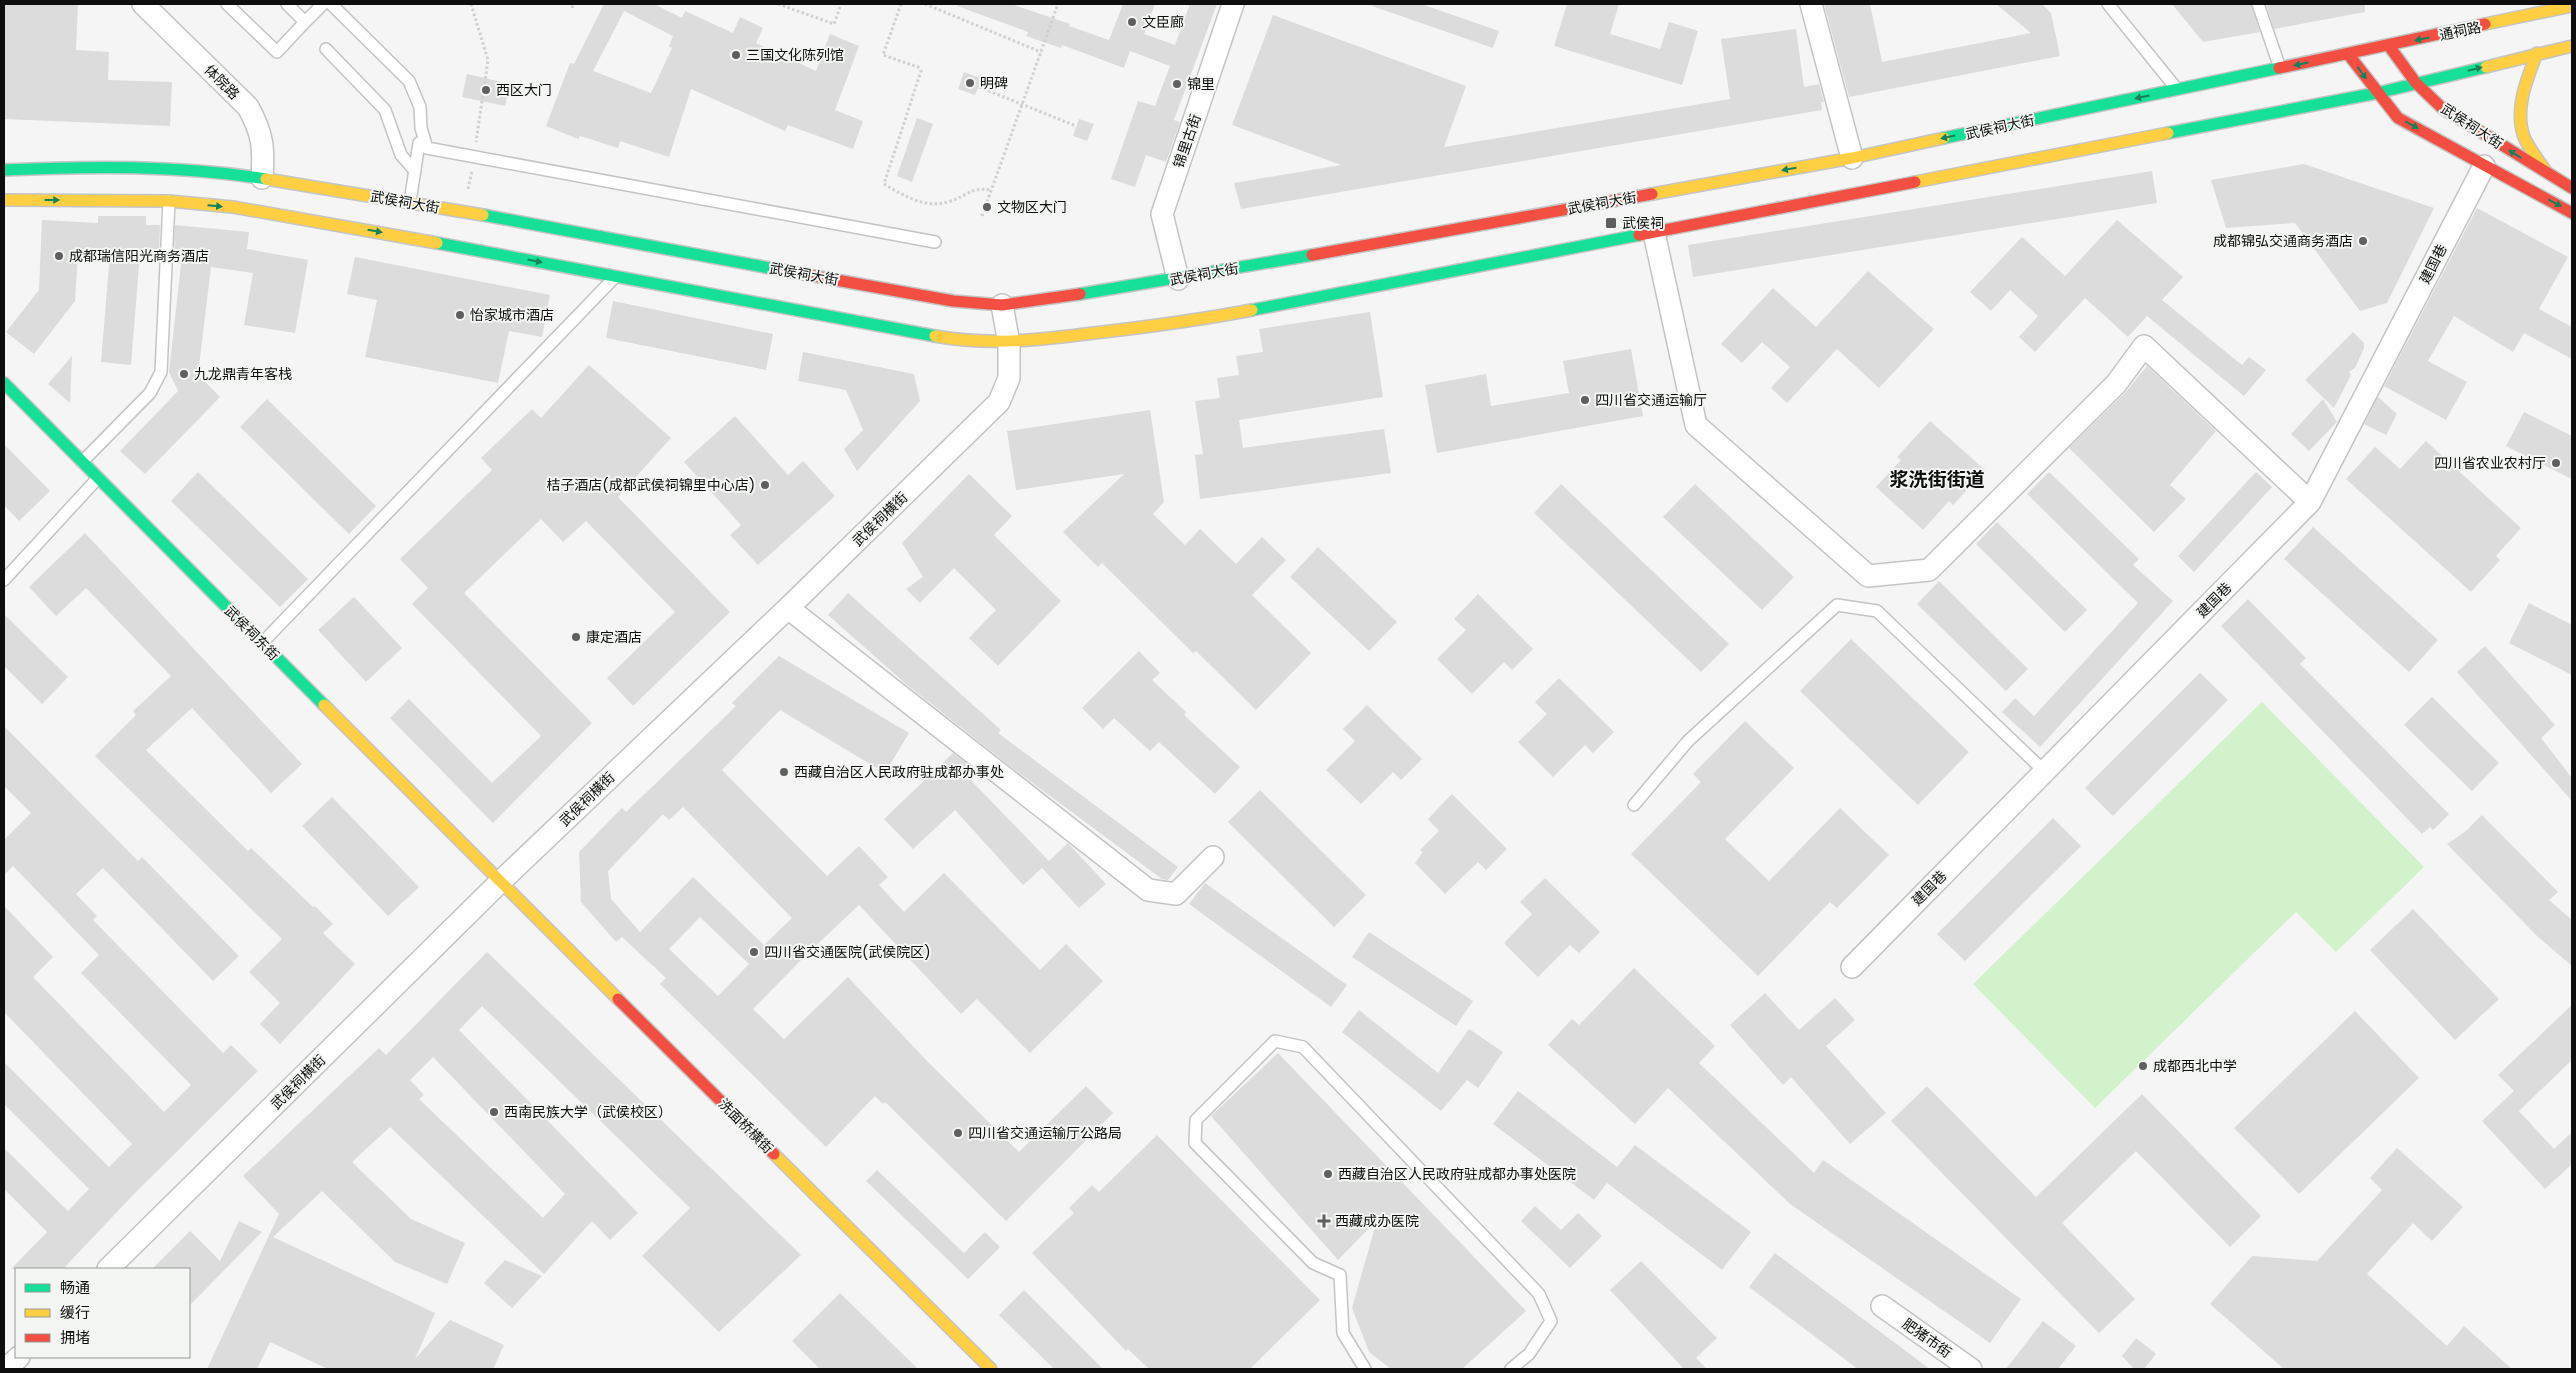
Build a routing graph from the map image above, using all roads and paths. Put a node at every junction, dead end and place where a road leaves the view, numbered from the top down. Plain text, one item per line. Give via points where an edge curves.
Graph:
1 (143, 4) edge
2 (227, 4) edge
3 (286, 4) edge
4 (323, 4) edge
5 (331, 4) edge
6 (471, 4) edge
7 (778, 4) edge
8 (840, 4) edge
9 (901, 4) edge
10 (925, 4) edge
11 (1058, 4) edge
12 (1234, 4) edge
13 (1811, 4) edge
14 (2108, 4) edge
15 (2258, 4) edge
16 (2513, 4) edge
17 (2572, 6) edge
18 (2518, 19) junction
19 (305, 22) junction
20 (2389, 46) junction
21 (2572, 46) edge
22 (326, 48) dead end
23 (1041, 52) junction
24 (2537, 53) junction
25 (2348, 54) junction
26 (2280, 68) junction
27 (2416, 83) junction
28 (978, 87) dead end
29 (2177, 90) junction
30 (2376, 93) junction
31 (1022, 103) junction
32 (1076, 126) dead end
33 (427, 148) junction
34 (474, 156) junction
35 (1852, 158) junction
36 (2484, 166) junction
37 (4, 170) edge
38 (415, 171) junction
39 (2548, 175) junction
40 (262, 178) junction
41 (2572, 188) edge
42 (991, 190) junction
43 (4, 200) edge
44 (170, 201) junction
45 (410, 202) junction
46 (464, 212) junction
47 (2572, 213) edge
48 (982, 216) dead end
49 (1654, 233) junction
50 (935, 242) dead end
51 (616, 276) junction
52 (1178, 279) junction
53 (1002, 305) junction
54 (1008, 343) junction
55 (4, 383) edge
56 (82, 462) junction
57 (98, 478) junction
58 (2310, 502) junction
59 (4, 580) edge
60 (788, 608) junction
61 (262, 643) junction
62 (2044, 771) junction
63 (1634, 805) dead end
64 (1214, 857) dead end
65 (500, 882) junction
66 (1852, 967) dead end
67 (109, 1268) edge
68 (1882, 1306) dead end
69 (18, 1358) edge
70 (6, 1369) edge
71 (991, 1369) edge
72 (1365, 1369) edge
73 (1511, 1369) edge
74 (1971, 1369) edge

1 - 40 street, 体院路 via 248,107 259,127 264,146
2 - 19 lane via 277,52
3 - 19 lane
4 - 19 lane
5 - 33 lane via 409,81 420,107 421,128
6 - 34 path via 488,60
7 - 8 path via 834,24
9 - 42 path via 883,55 918,67 921,71 884,184 921,202 936,205 977,188
10 - 23 path
11 - 23 path
12 - 52 street, 锦里古街 via 1162,214
13 - 35 street
14 - 29 lane
15 - 26 lane
16 - 18 lane
17 - 18 main road, 通祠路
18 -> 20 main road, 通祠路
20 - 25 main road, 通祠路
20 - 27 main road, 武侯祠大街
21 - 24 main road
22 - 38 lane via 385,110 401,155
23 - 31 path
27 -> 24 main road
24 - 39 main road via 2526,80 2521,119 2524,136
25 -> 26 main road, 武侯祠大街
25 -> 30 main road, 武侯祠大街
26 - 29 main road, 武侯祠大街
27 - 30 main road
39 -> 27 main road, 武侯祠大街 via 2442,108
28 - 31 path
29 -> 35 main road, 武侯祠大街
30 -> 36 main road, 武侯祠大街 via 2398,118
30 - 49 main road
31 - 32 path
31 - 42 path
33 - 34 lane
33 - 38 lane via 419,143
34 - 46 path
34 - 50 lane
35 -> 52 main road, 武侯祠大街
36 -> 47 main road, 武侯祠大街
36 - 58 street, 建国巷
37 - 40 main road, 武侯祠大街 via 183,170
38 - 45 lane
39 - 41 main road, 武侯祠大街
40 - 45 main road, 武侯祠大街
42 - 48 path
43 -> 44 main road
44 -> 51 main road via 233,207 370,230
44 - 56 lane via 162,372 150,393
45 - 46 main road, 武侯祠大街
46 - 53 main road, 武侯祠大街 via 953,301
49 - 54 main road via 1188,322
49 - 58 street via 1696,425 1868,576 1930,570 2116,384 2144,346
51 - 54 main road via 956,340
51 - 61 lane
52 - 53 main road, 武侯祠大街
53 - 54 street, 武侯祠横街
54 - 60 street, 武侯祠横街 via 1008,378 999,402
55 - 56 main road, 武侯祠东街
56 - 57 main road, 武侯祠东街
57 - 59 lane
57 - 61 main road, 武侯祠东街
58 - 62 street, 建国巷
60 - 64 street via 1148,890 1176,894
60 - 65 street, 武侯祠横街
61 - 65 main road, 武侯祠东街
62 - 63 lane via 1876,610 1837,605 1688,741
62 - 66 street, 建国巷
65 - 67 street, 武侯祠横街
65 - 71 main road, 洗面桥横街
68 - 74 street, 肥猪市街
69 - 70 street
72 - 73 lane via 1343,1333 1340,1275 1314,1263 1195,1144 1196,1120 1275,1041 1303,1048 1539,1294 1551,1321 1529,1354

